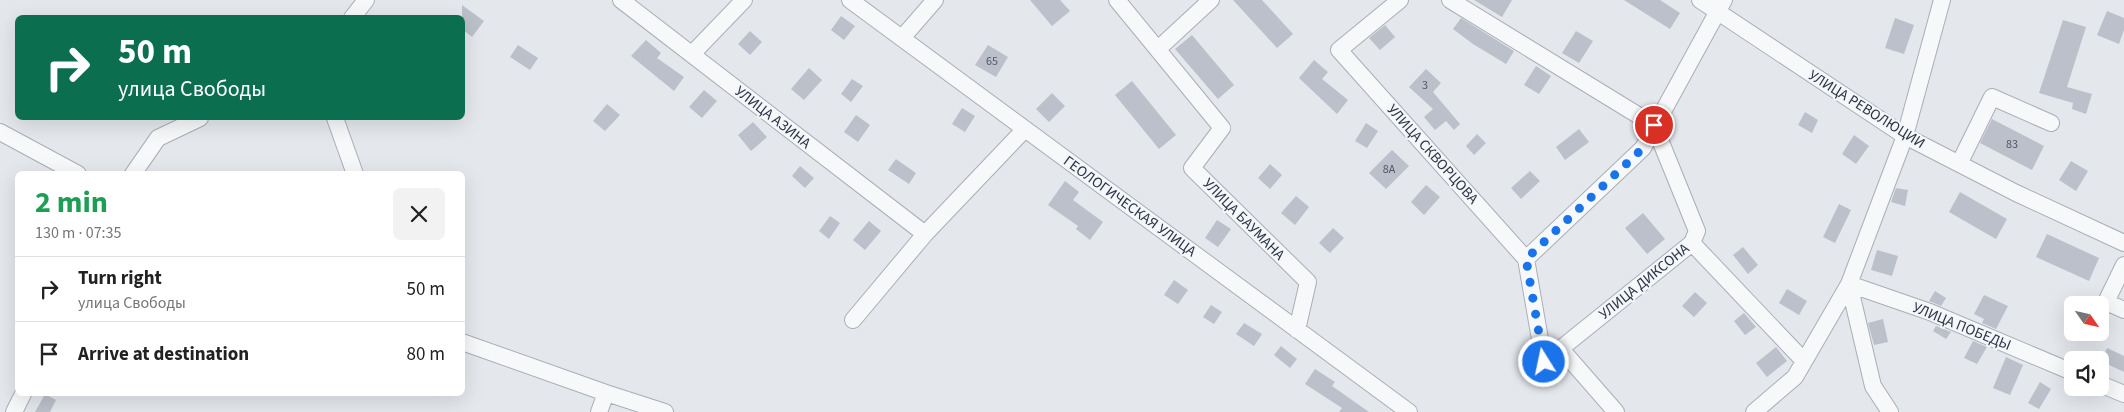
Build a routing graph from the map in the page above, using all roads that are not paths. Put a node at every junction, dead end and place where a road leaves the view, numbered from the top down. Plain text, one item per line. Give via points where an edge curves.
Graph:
1 (366, 0) edge
2 (621, 0) edge
3 (744, 0) edge
4 (850, 0) edge
5 (935, 0) edge
6 (1117, 0) edge
7 (1211, 0) edge
8 (1400, 0) edge
9 (1450, 0) edge
10 (1700, 0) edge
11 (1942, 0) edge
12 (1721, 6) edge
13 (354, 15) edge
14 (902, 38) junction
15 (1158, 49) junction
16 (692, 54) junction
17 (196, 120) edge
18 (336, 120) edge
19 (2051, 123) dead end
20 (1654, 125) junction
21 (1025, 129) junction
22 (0, 132) edge
23 (1905, 136) junction
24 (1961, 160) dead end
25 (72, 171) edge
26 (136, 171) edge
27 (354, 171) edge
28 (925, 234) junction
29 (1692, 243) junction
30 (2124, 243) edge
31 (1526, 259) junction
32 (2124, 265) edge
33 (1850, 284) junction
34 (2124, 310) edge
35 (852, 320) dead end
36 (1297, 330) junction
37 (465, 343) edge
38 (1561, 349) junction
39 (1804, 362) junction
40 (2064, 369) edge
41 (2109, 388) edge
42 (606, 393) junction
43 (2124, 394) edge
44 (22, 396) edge
45 (14, 412) edge
46 (599, 412) edge
47 (665, 412) edge
48 (1409, 412) edge
49 (1616, 412) edge
50 (1754, 412) edge
51 (1890, 412) edge

1 - 13 street
2 - 16 street, УЛИЦА АЗИНА
3 - 16 street
4 - 14 street, ГЕОЛОГИЧЕСКАЯ УЛИЦА
5 - 14 street
6 - 15 street, УЛИЦА БАУМАНА
7 - 15 street
8 - 31 street, УЛИЦА СКВОРЦОВА via 1340,50
9 - 20 street
10 - 12 street, УЛИЦА РЕВОЛЮЦИИ
11 - 23 street
12 - 20 street
12 - 23 street, УЛИЦА РЕВОЛЮЦИИ
14 - 21 street, ГЕОЛОГИЧЕСКАЯ УЛИЦА
15 - 36 street, УЛИЦА БАУМАНА via 1222,128 1192,168 1308,282
16 - 28 street, УЛИЦА АЗИНА
17 - 26 street via 158,138
18 - 27 street
19 - 24 street via 1992,97
20 - 29 street, УЛИЦА ДИКСОНА via 1697,231
20 - 31 street via 1643,148
21 - 28 street
21 - 36 street, ГЕОЛОГИЧЕСКАЯ УЛИЦА
22 - 25 street
23 - 30 street, УЛИЦА РЕВОЛЮЦИИ
23 - 33 street
28 - 35 street
29 - 38 street, УЛИЦА ДИКСОНА
29 - 39 street
31 - 38 street, УЛИЦА ДИКСОНА via 1544,362
32 - 34 street via 2106,302
33 - 39 street
33 - 40 street, УЛИЦА ПОБЕДЫ via 1930,312
33 - 51 street via 1873,386
36 - 48 street, ГЕОЛОГИЧЕСКАЯ УЛИЦА
37 - 42 street
38 - 49 street
39 - 50 street via 1795,377
41 - 43 street
42 - 46 street
42 - 47 street
44 - 45 street

